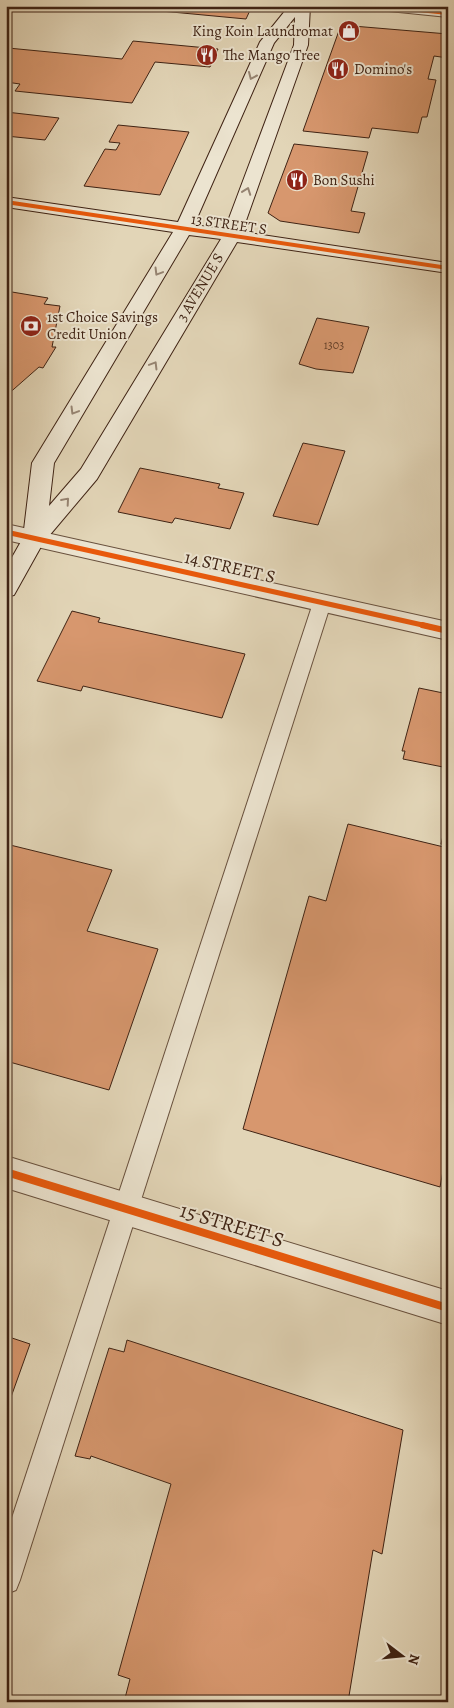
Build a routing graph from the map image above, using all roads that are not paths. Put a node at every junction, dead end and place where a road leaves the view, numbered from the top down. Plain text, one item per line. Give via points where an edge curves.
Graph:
1 (297, 6) edge
2 (303, 6) edge
3 (379, 6) edge
4 (448, 13) edge
5 (6, 202) edge
6 (183, 230) junction
7 (231, 237) junction
8 (448, 268) edge
9 (6, 532) edge
10 (34, 538) junction
11 (6, 588) edge
12 (322, 603) junction
13 (448, 631) edge
14 (6, 1172) edge
15 (127, 1209) junction
16 (448, 1308) edge
17 (6, 1580) edge

1 -> 6 main road, 3 AVENUE S via 267,42
7 -> 2 main road, 3 AVENUE S via 301,45
3 - 4 main road
5 - 6 main road, 13 STREET S
6 - 7 main road, 13 STREET S
6 -> 10 main road, 3 AVENUE S via 43,463
7 - 8 main road, 13 STREET S
10 -> 7 main road, 3 AVENUE S via 89,474
9 - 10 main road, 14 STREET S
10 - 11 main road, 3 AVENUE S
10 - 12 main road, 14 STREET S
12 - 13 main road, 14 STREET S
12 - 15 lane
14 - 15 main road, 15 STREET S
15 - 16 main road, 15 STREET S
15 - 17 lane

